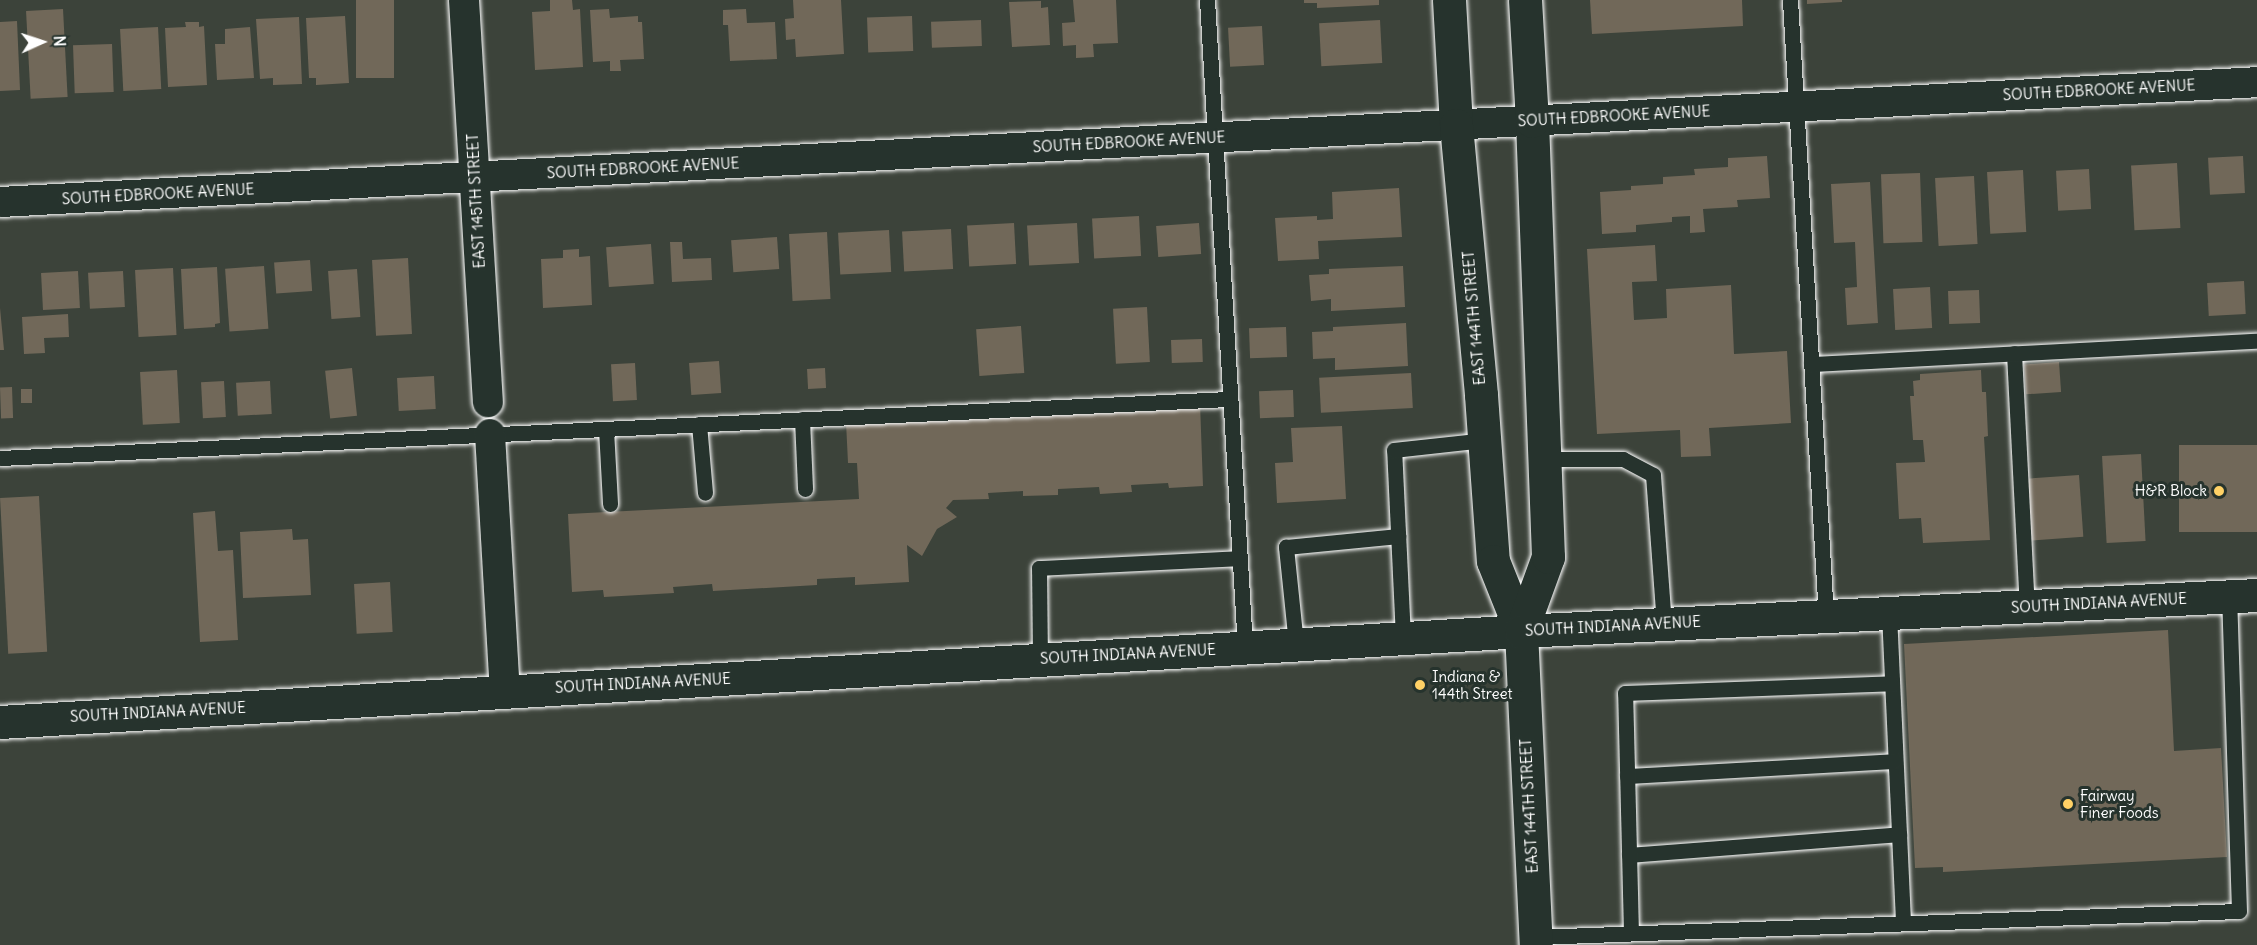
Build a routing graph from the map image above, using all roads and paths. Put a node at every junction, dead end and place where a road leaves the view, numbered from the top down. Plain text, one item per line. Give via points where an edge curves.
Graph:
1 (464, 0) edge
2 (1208, 0) edge
3 (1449, 0) edge
4 (1525, 0) edge
5 (1790, 0) edge
6 (2257, 82) edge
7 (1796, 106) junction
8 (1532, 121) junction
9 (1456, 124) junction
10 (1215, 138) junction
11 (474, 177) junction
12 (0, 202) edge
13 (2257, 341) edge
14 (2014, 353) junction
15 (1811, 364) junction
16 (1230, 399) junction
17 (488, 402) dead end
18 (802, 419) junction
19 (699, 424) junction
20 (606, 429) junction
21 (490, 434) junction
22 (1485, 440) junction
23 (0, 458) edge
24 (1542, 459) junction
25 (805, 489) dead end
26 (705, 494) dead end
27 (610, 504) dead end
28 (1398, 536) junction
29 (1240, 558) junction
30 (2243, 596) edge
31 (2027, 606) junction
32 (1889, 613) junction
33 (1826, 616) junction
34 (1664, 624) junction
35 (1521, 631) junction
36 (1403, 638) junction
37 (1296, 645) junction
38 (1245, 648) junction
39 (1040, 660) junction
40 (1892, 682) junction
41 (505, 692) junction
42 (0, 722) edge
43 (1896, 761) junction
44 (1627, 776) junction
45 (1899, 834) junction
46 (1629, 855) junction
47 (1903, 922) junction
48 (1631, 933) junction
49 (1536, 941) edge

1 - 11 street, EAST 145TH STREET
2 - 10 lane
3 - 9 main road, EAST 144TH STREET
4 - 8 main road, EAST 144TH STREET
5 - 7 lane
6 - 7 street, SOUTH EDBROOKE AVENUE
7 - 8 street, SOUTH EDBROOKE AVENUE
7 - 15 lane
8 - 9 street, SOUTH EDBROOKE AVENUE
8 - 24 main road, EAST 144TH STREET
9 - 10 street, SOUTH EDBROOKE AVENUE
9 - 22 main road, EAST 144TH STREET
10 - 11 street, SOUTH EDBROOKE AVENUE
10 - 16 lane
11 - 12 street, SOUTH EDBROOKE AVENUE
11 - 17 street, EAST 145TH STREET
13 - 14 lane
14 - 15 lane
14 - 31 lane
15 - 33 lane
16 - 18 lane
16 - 29 lane
18 - 19 lane
18 - 25 lane
19 - 20 lane
19 - 26 lane
20 - 21 lane
20 - 27 lane
21 - 23 lane
21 - 41 street
22 - 28 lane via 1394,450
22 - 35 main road, EAST 144TH STREET via 1493,561
24 - 34 lane via 1623,459 1653,475
24 - 35 main road, EAST 144TH STREET via 1548,557
28 - 36 lane
28 - 37 lane via 1286,547
29 - 38 lane
29 - 39 lane via 1039,568
30 - 31 main road, SOUTH INDIANA AVENUE
30 - 47 lane via 2240,910
31 - 32 main road, SOUTH INDIANA AVENUE
32 - 33 main road, SOUTH INDIANA AVENUE
32 - 40 lane
33 - 34 main road, SOUTH INDIANA AVENUE
34 - 35 main road, SOUTH INDIANA AVENUE
35 - 36 main road, SOUTH INDIANA AVENUE
35 - 49 main road, EAST 144TH STREET
36 - 37 main road, SOUTH INDIANA AVENUE
37 - 38 main road, SOUTH INDIANA AVENUE
38 - 39 main road, SOUTH INDIANA AVENUE
39 - 41 main road, SOUTH INDIANA AVENUE
40 - 43 lane
40 - 44 lane via 1625,693
41 - 42 main road, SOUTH INDIANA AVENUE
43 - 44 lane
43 - 45 lane
44 - 46 lane
45 - 46 lane
45 - 47 lane
46 - 48 lane
47 - 48 lane
48 - 49 lane

